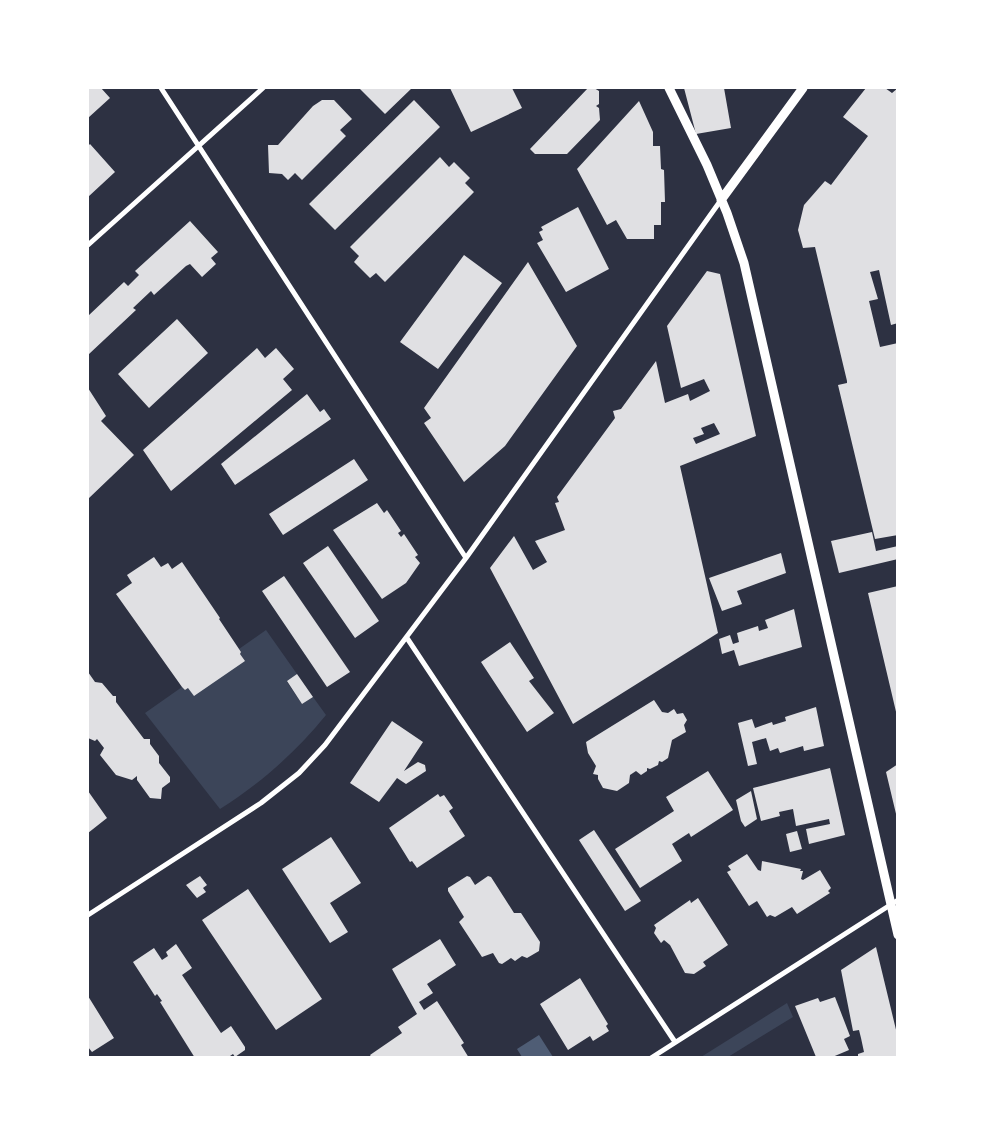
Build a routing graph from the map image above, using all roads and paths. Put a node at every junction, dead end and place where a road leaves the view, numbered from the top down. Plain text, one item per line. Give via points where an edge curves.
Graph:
1 (161, 88) edge
2 (263, 88) edge
3 (669, 88) edge
4 (803, 88) edge
5 (199, 143) junction
6 (721, 200) junction
7 (88, 245) edge
8 (466, 558) junction
9 (407, 638) junction
10 (894, 902) edge
11 (88, 915) edge
12 (898, 935) edge
13 (675, 1042) junction
14 (651, 1058) edge

1 - 5 street
2 - 5 street
3 - 6 street
4 - 6 street
5 - 7 street
5 - 8 street
6 - 8 street
6 - 10 street via 744,263
8 - 9 street
9 - 11 street via 325,745 299,773 261,803
9 - 13 street
10 - 12 street
10 - 13 street
13 - 14 street

